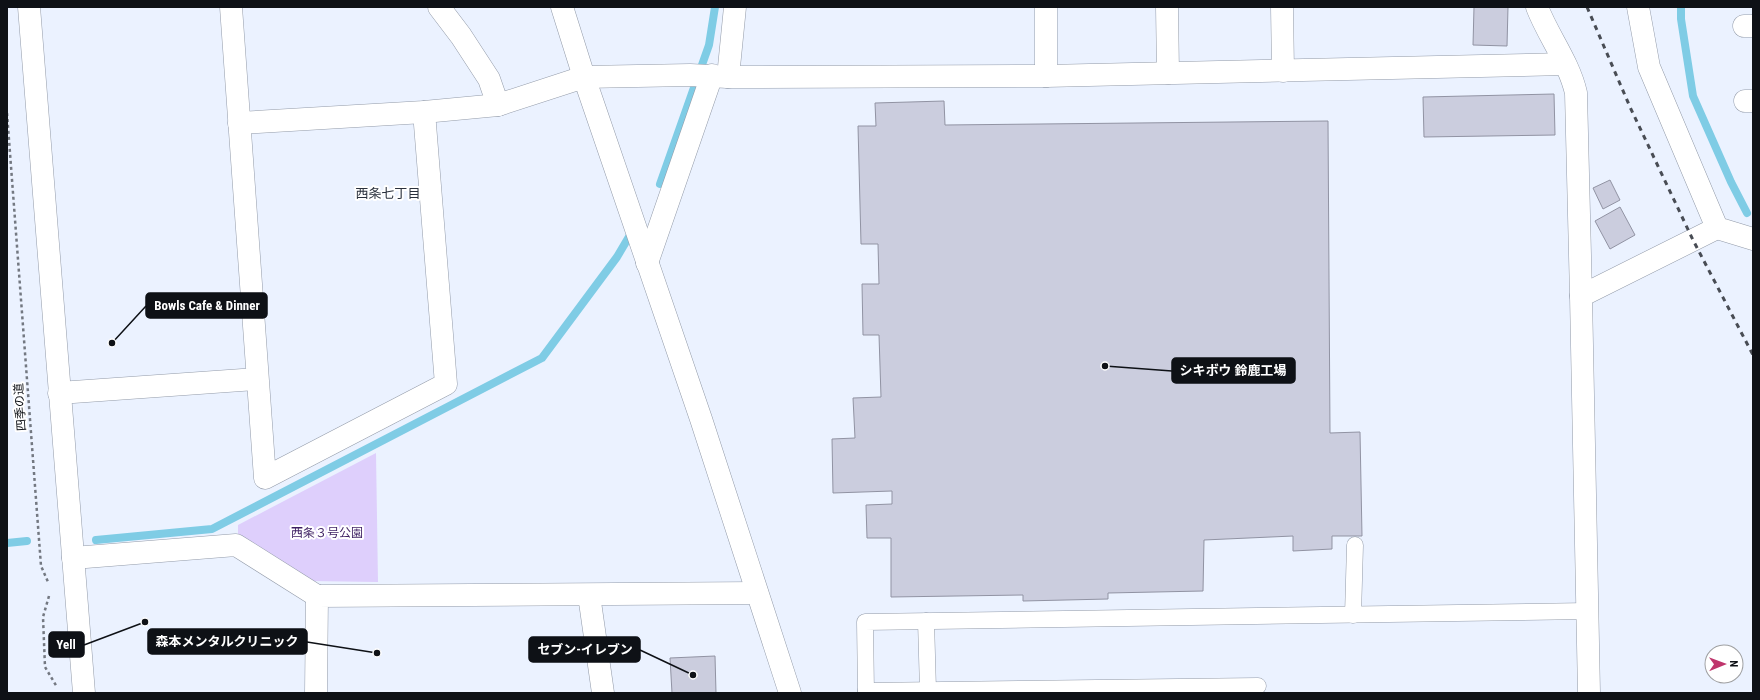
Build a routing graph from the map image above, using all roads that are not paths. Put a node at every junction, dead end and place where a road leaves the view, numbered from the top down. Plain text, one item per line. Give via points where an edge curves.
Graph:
1 (30, 7) edge
2 (231, 7) edge
3 (439, 7) edge
4 (562, 7) edge
5 (735, 7) edge
6 (1046, 7) edge
7 (1167, 7) edge
8 (1282, 7) edge
9 (1537, 7) edge
10 (1641, 8) edge
11 (1565, 64) junction
12 (1283, 71) junction
13 (1168, 73) junction
14 (720, 76) junction
15 (1046, 76) junction
16 (584, 77) junction
17 (498, 105) junction
18 (424, 112) junction
19 (239, 123) junction
20 (1717, 228) junction
21 (1753, 239) edge
22 (646, 263) junction
23 (1581, 296) junction
24 (257, 379) junction
25 (60, 393) junction
26 (1355, 545) dead end
27 (73, 558) junction
28 (757, 593) junction
29 (588, 595) junction
30 (317, 596) junction
31 (1587, 611) junction
32 (1353, 615) junction
33 (926, 621) junction
34 (1258, 686) dead end
35 (928, 690) junction
36 (979, 691) edge
37 (1065, 691) edge
38 (866, 692) edge
39 (84, 693) edge
40 (316, 693) edge
41 (603, 693) edge
42 (790, 693) edge
43 (1589, 693) edge

1 - 25 street
2 - 19 street
3 - 17 street via 489,78
4 - 16 street
5 - 14 street
6 - 15 street
7 - 13 street
8 - 12 street
9 - 11 street via 1544,27
10 - 20 street via 1649,67
11 - 12 street
11 - 23 street via 1572,76 1576,93
12 - 13 street
13 - 15 street
14 - 15 street
14 - 16 street
14 - 22 street
16 - 17 street
16 - 22 street
17 - 18 street
18 - 19 street
18 - 24 street via 446,384 265,478
19 - 24 street
20 - 21 street
20 - 23 street
22 - 28 street via 701,419
23 - 31 street
24 - 25 street
25 - 27 street
26 - 32 lane
27 - 30 street via 236,545
27 - 39 street
28 - 29 street
28 - 42 street
29 - 30 street
29 - 41 street
30 - 40 street
31 - 32 lane
31 - 43 street
32 - 33 lane
33 - 35 lane
33 - 38 lane via 865,622
34 - 37 lane
35 - 36 lane
35 - 38 lane
36 - 37 lane

